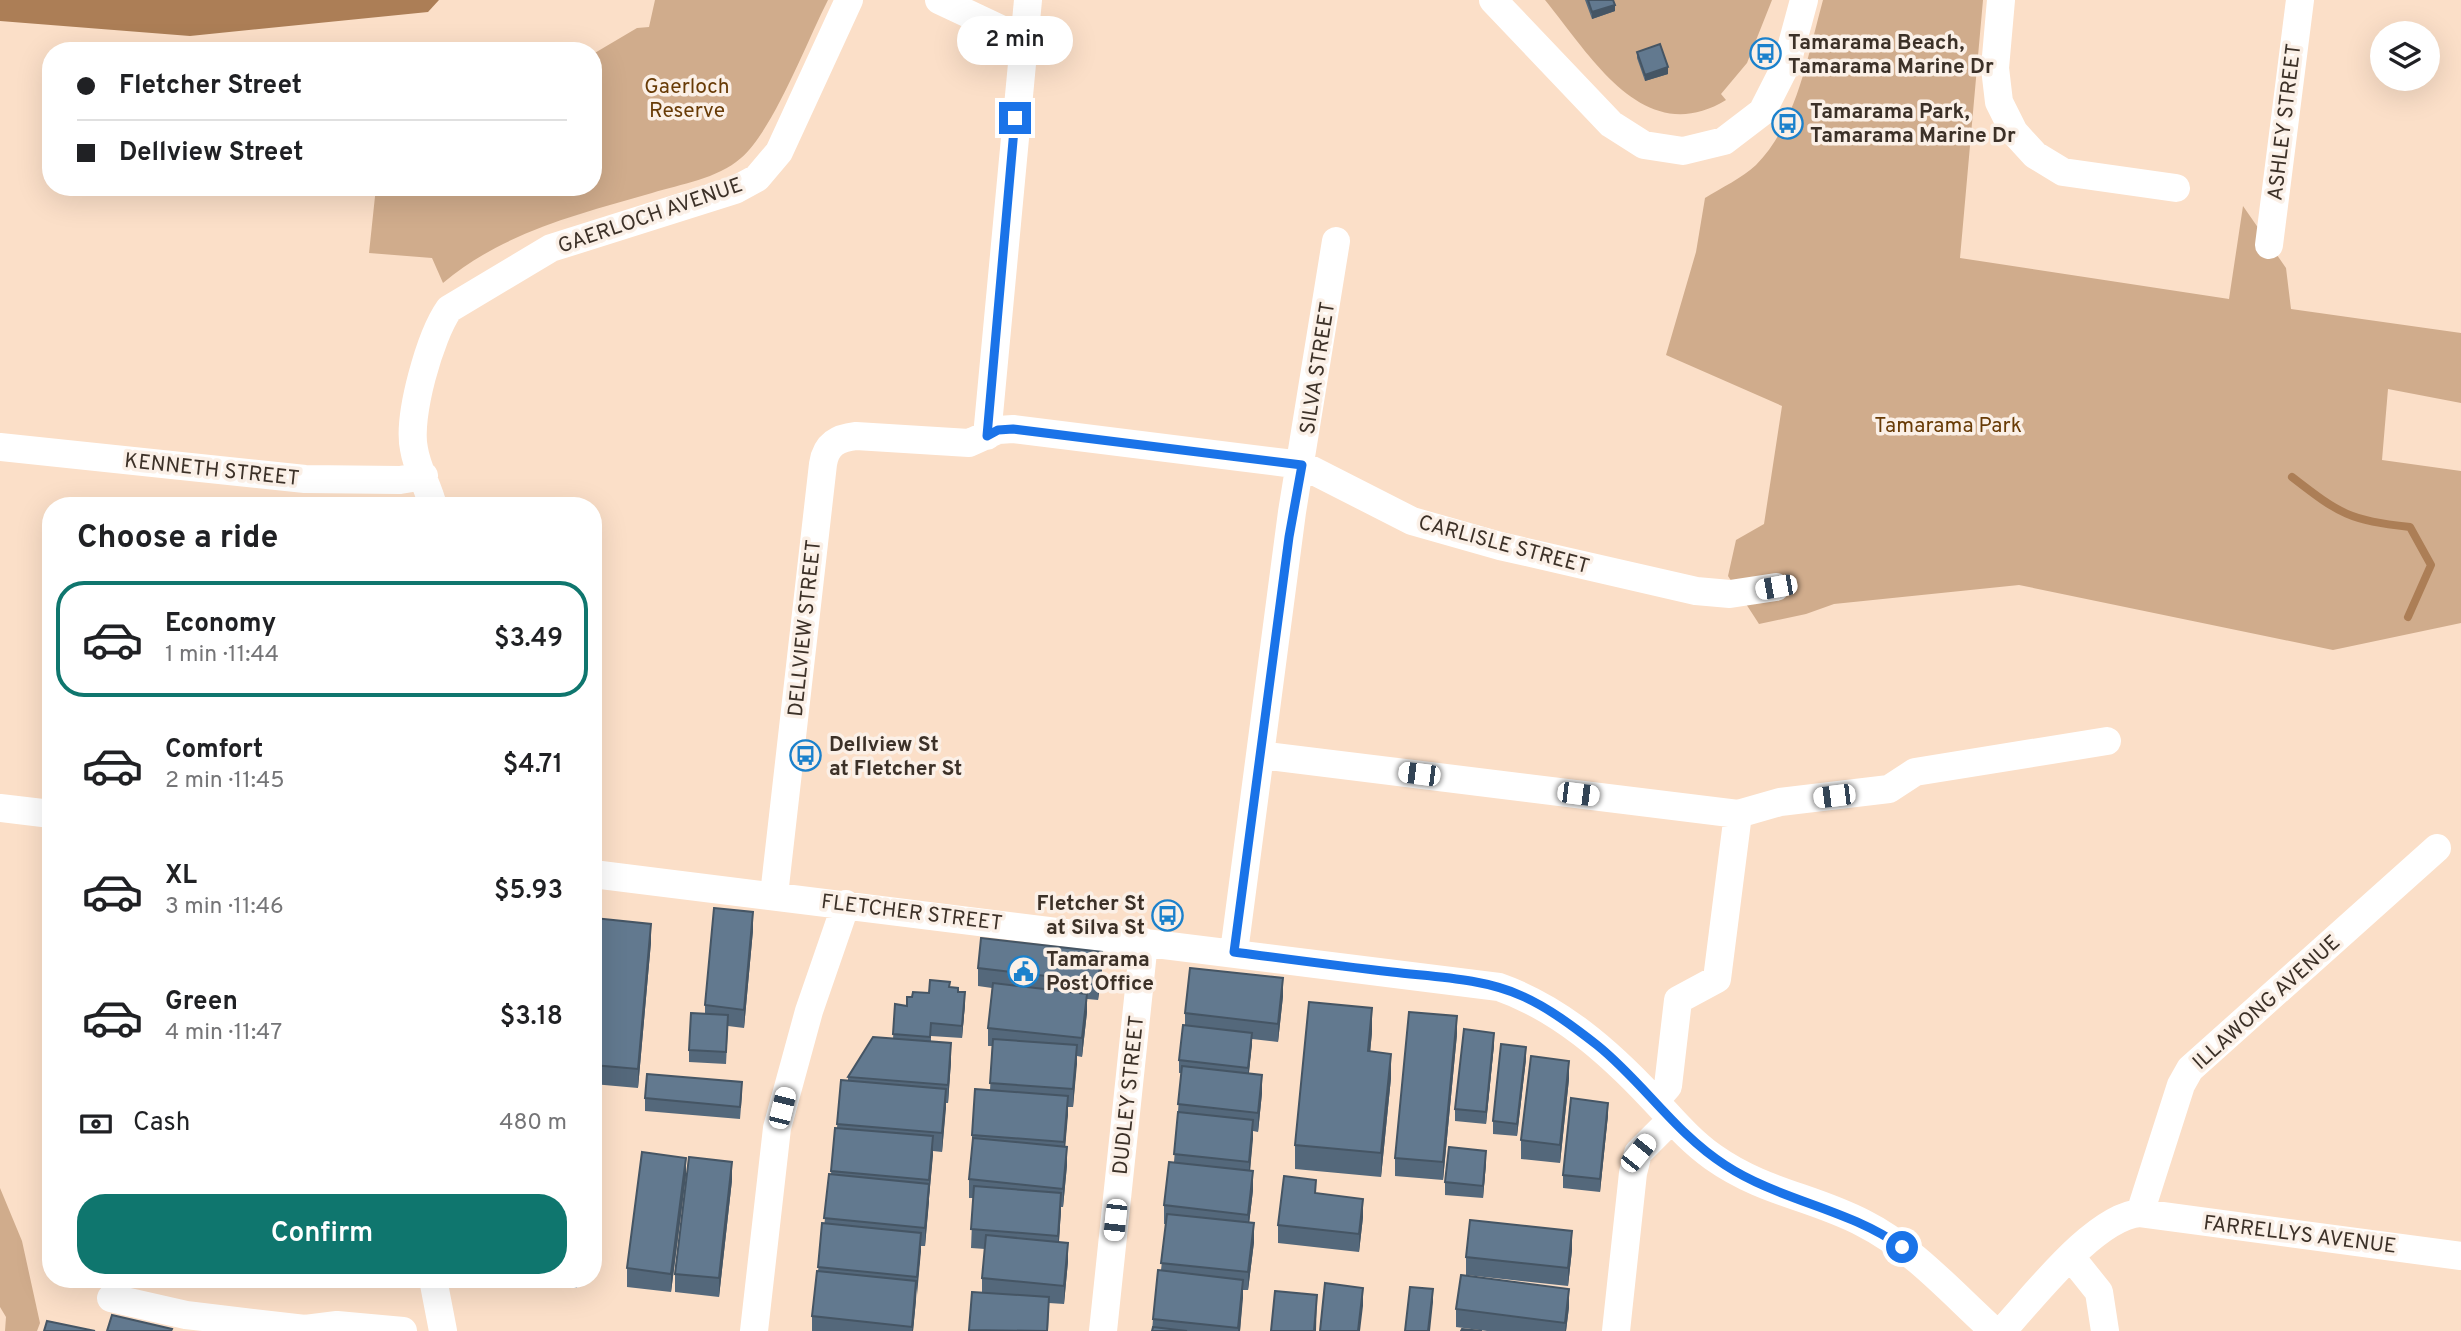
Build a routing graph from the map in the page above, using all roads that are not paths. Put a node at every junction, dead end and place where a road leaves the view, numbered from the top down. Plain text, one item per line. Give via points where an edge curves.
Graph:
1 (849, 0) edge
2 (939, 0) edge
3 (1028, 0) edge
4 (1493, 0) edge
5 (1804, 0) edge
6 (2001, 0) edge
7 (2300, 0) edge
8 (1022, 39) junction
9 (2176, 188) dead end
10 (1336, 241) dead end
11 (2269, 245) dead end
12 (987, 436) junction
13 (830, 445) joint
14 (0, 447) edge
15 (1302, 465) junction
16 (424, 476) junction
17 (430, 497) edge
18 (1776, 587) dead end
19 (2107, 741) dead end
20 (1260, 755) junction
21 (0, 808) edge
22 (42, 813) edge
23 (1738, 814) junction
24 (2437, 848) dead end
25 (602, 875) edge
26 (774, 895) junction
27 (846, 904) junction
28 (1144, 942) junction
29 (1234, 952) junction
30 (1663, 1111) junction
31 (2140, 1213) junction
32 (2461, 1255) edge
33 (2071, 1257) junction
34 (435, 1288) edge
35 (111, 1298) dead end
36 (403, 1331) edge
37 (443, 1331) edge
38 (754, 1331) edge
39 (1103, 1331) edge
40 (1616, 1331) edge
41 (1994, 1331) edge
42 (2002, 1331) edge
43 (2105, 1331) edge

1 - 16 street, GAERLOCH AVENUE via 779,152 757,178 735,190 551,248 449,309 439,323 414,415 413,447
2 - 8 street
3 - 8 street
4 - 5 street via 1605,119 1644,145 1683,151 1737,133 1762,112 1787,62
6 - 9 street via 1995,68 1999,102 2028,148 2063,172
7 - 11 street, ASHLEY STREET
8 - 12 street
10 - 15 street, SILVA STREET
12 - 13 street, CARLISLE STREET via 969,443 856,436
12 - 15 street, CARLISLE STREET via 1013,429
13 - 26 street, DELLVIEW STREET via 823,464
14 - 16 street, KENNETH STREET via 305,479
15 - 18 street, CARLISLE STREET via 1412,521 1500,546 1696,591 1730,594
15 - 20 street, SILVA STREET
16 - 17 street, GAERLOCH AVENUE
19 - 23 street via 1915,772 1889,789 1780,802
20 - 23 street
20 - 29 street, SILVA STREET
21 - 22 street
23 - 30 street via 1717,979 1678,1000
24 - 31 street, ILLAWONG AVENUE via 2190,1069
25 - 26 street, FLETCHER STREET
26 - 27 street, FLETCHER STREET
27 - 28 street, FLETCHER STREET
27 - 38 street via 809,1011 777,1128
28 - 29 street, FLETCHER STREET
28 - 39 street, DUDLEY STREET
29 - 30 street, FLETCHER STREET via 1475,983 1521,995 1598,1046
30 - 40 street via 1638,1153 1633,1173
30 - 41 street, FLETCHER STREET via 1711,1156 1750,1180 1844,1214 1883,1234
31 - 32 street, FARRELLYS AVENUE
31 - 33 street via 2113,1220
33 - 42 street
33 - 43 street via 2099,1292
34 - 37 street
35 - 36 street via 186,1315 305,1329 337,1325

